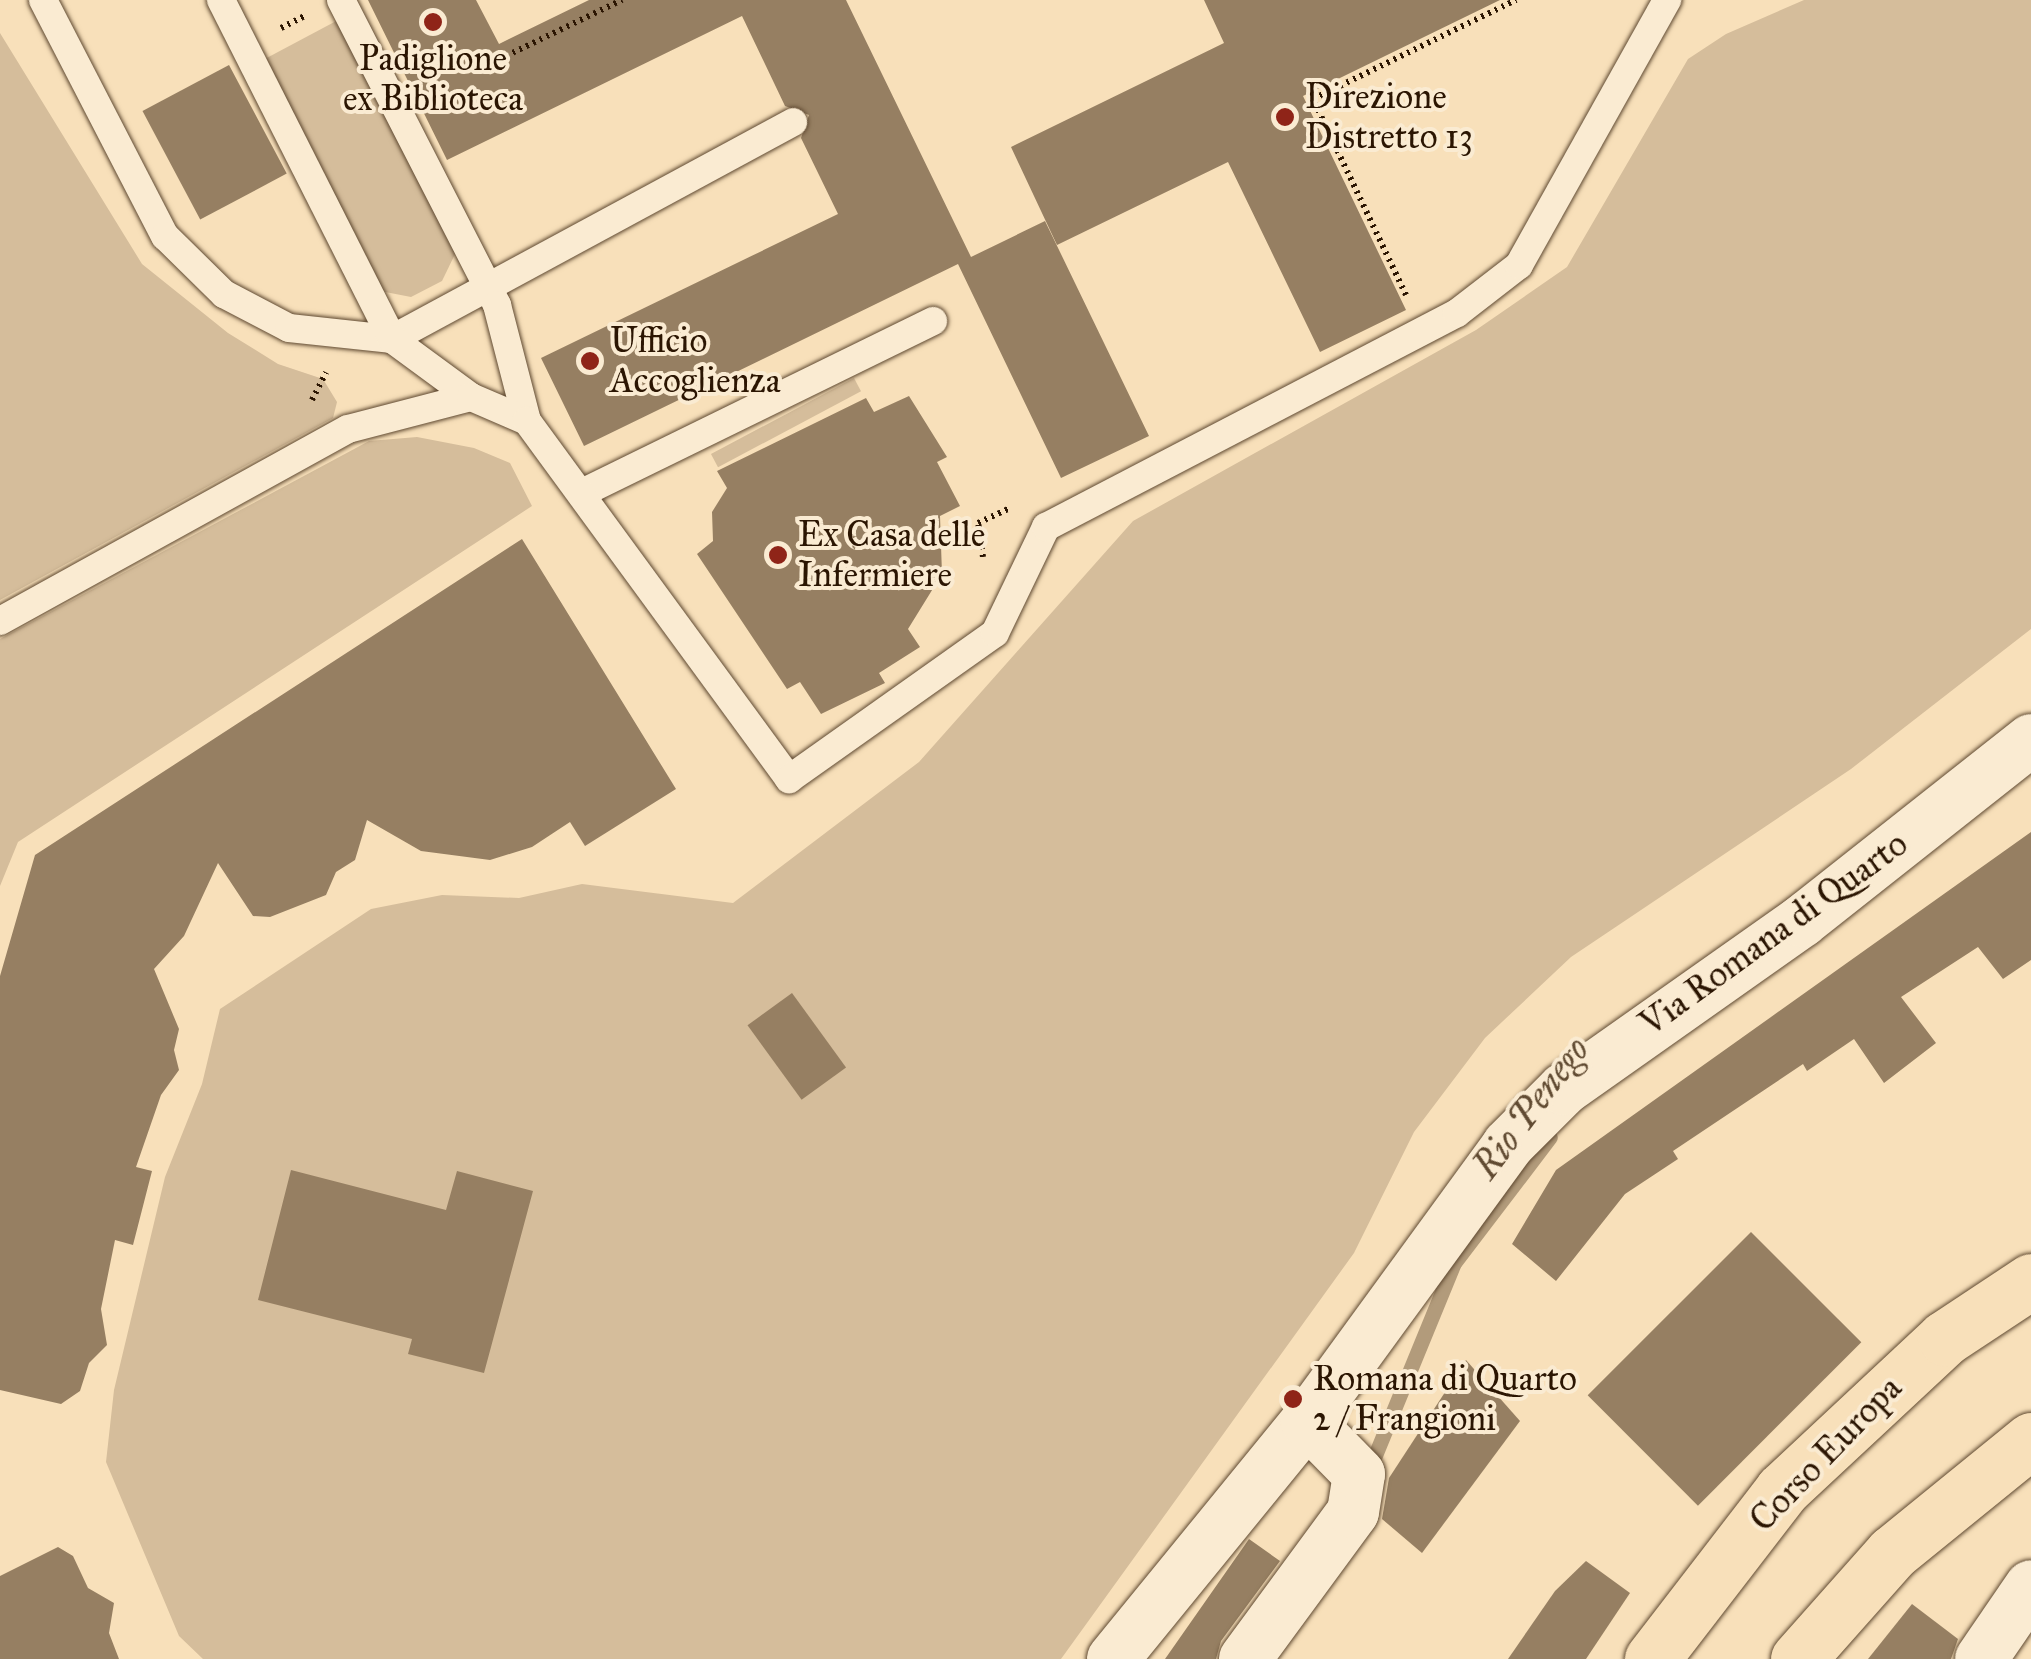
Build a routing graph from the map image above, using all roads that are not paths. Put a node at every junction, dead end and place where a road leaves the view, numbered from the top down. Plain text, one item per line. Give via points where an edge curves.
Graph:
1 (43, 0) edge
2 (220, 0) edge
3 (1667, 0) edge
4 (330, 4) edge
5 (793, 122) dead end
6 (486, 285) junction
7 (933, 321) dead end
8 (392, 338) junction
9 (471, 397) junction
10 (527, 421) junction
11 (582, 493) junction
12 (0, 620) edge
13 (2031, 740) edge
14 (2031, 1281) edge
15 (1307, 1421) junction
16 (2031, 1440) edge
17 (2031, 1586) edge
18 (1113, 1659) edge
19 (1244, 1659) edge
20 (1652, 1659) edge
21 (1798, 1659) edge
22 (1981, 1659) edge

1 - 8 lane via 165,236 224,294 289,328
2 - 8 lane
3 - 11 lane via 1519,266 1457,313 1046,528 995,632 788,779
4 - 6 lane
5 - 6 lane
6 - 8 lane
6 - 10 lane
7 - 11 lane
8 - 9 lane
9 - 10 lane
9 - 12 lane via 348,428
10 - 11 lane
13 - 15 street, Via Romana di Quarto via 1802,921 1564,1089 1508,1145
14 - 20 main road, Corso Europa via 1945,1338 1782,1490
15 - 18 street, Via Romana di Quarto
15 - 19 street via 1360,1474 1353,1512
16 - 21 main road via 1892,1554
17 - 22 street

